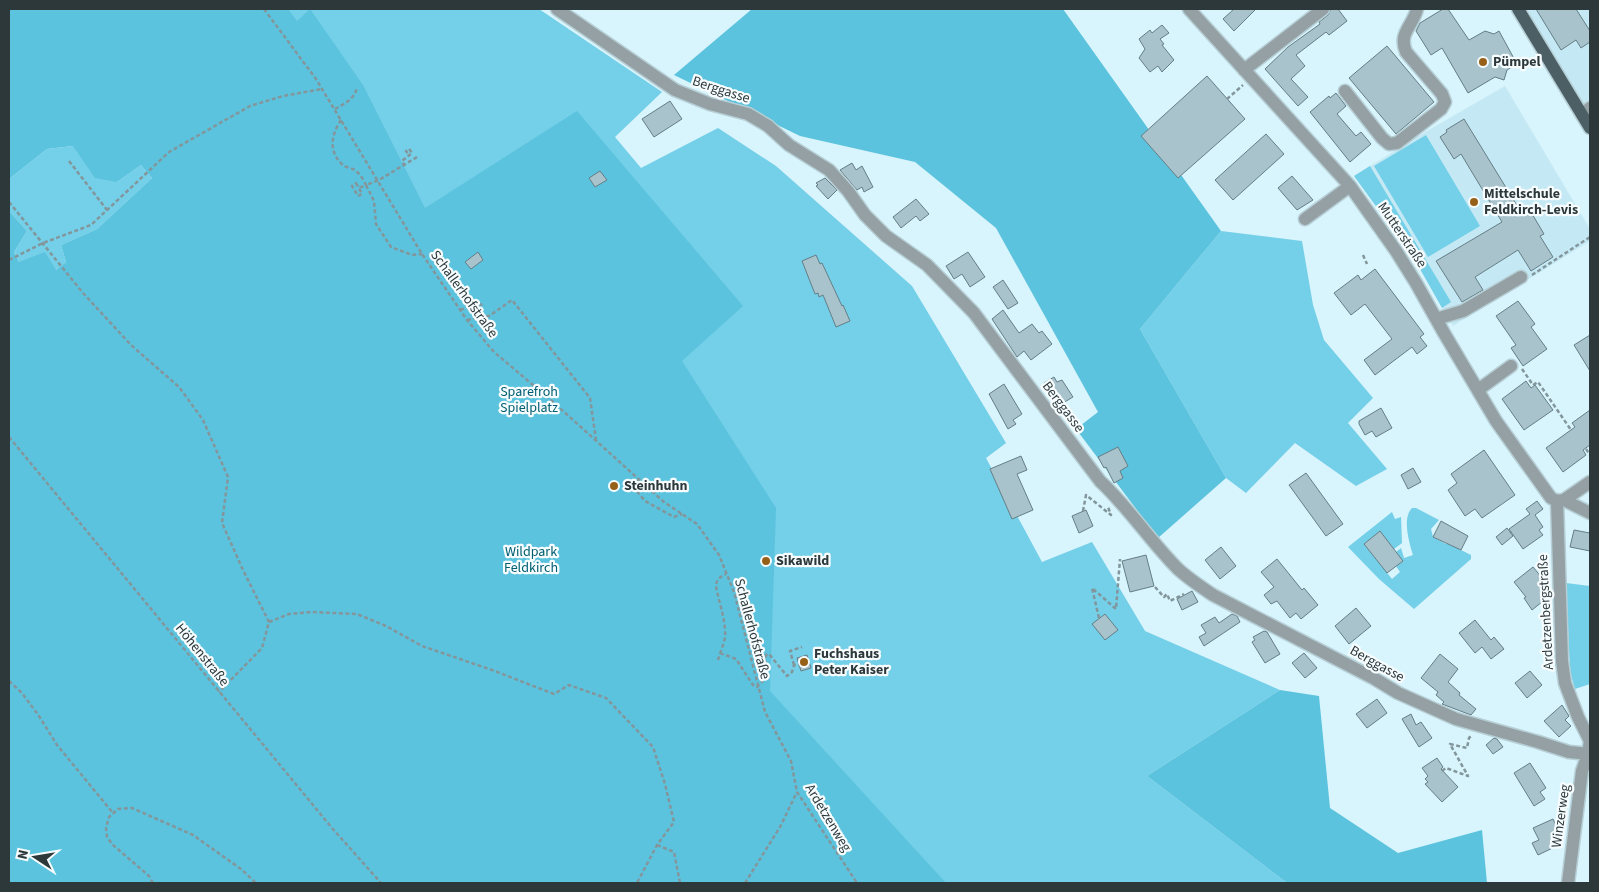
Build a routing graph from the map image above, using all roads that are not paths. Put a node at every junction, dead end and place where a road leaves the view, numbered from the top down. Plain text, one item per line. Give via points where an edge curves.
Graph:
1 (557, 9) edge
2 (1189, 9) edge
3 (1323, 9) edge
4 (1417, 9) edge
5 (1518, 9) edge
6 (1247, 74) junction
7 (1345, 91) dead end
8 (1586, 111) edge
9 (1590, 128) edge
10 (1350, 186) junction
11 (1305, 220) dead end
12 (1521, 277) road end
13 (1436, 319) junction
14 (1511, 366) road end
15 (1478, 390) junction
16 (1590, 482) edge
17 (1561, 501) junction
18 (1590, 513) edge
19 (1589, 754) edge
20 (1568, 883) edge

1 - 19 street, Berggasse via 675,90 748,114 829,170 886,236 927,265 974,313 1100,481 1116,495 1168,558 1196,584 1398,693 1456,719 1569,752
2 - 6 street, Mutterstraße
3 - 6 street
4 - 7 street via 1404,33 1403,44 1406,52 1442,94 1445,102 1441,109 1397,142 1389,144
5 - 8 main road
6 - 10 street, Mutterstraße
8 - 9 main road
10 - 11 street
10 - 13 street, Mutterstraße via 1396,251
12 - 13 street via 1463,311
13 - 15 street, Mutterstraße
14 - 15 street
15 - 17 street, Mutterstraße via 1551,498
16 - 17 street
17 - 18 street
17 - 19 street, Ardetzenbergstraße via 1562,662 1565,683 1590,741
19 - 20 street, Winzerweg via 1582,771

